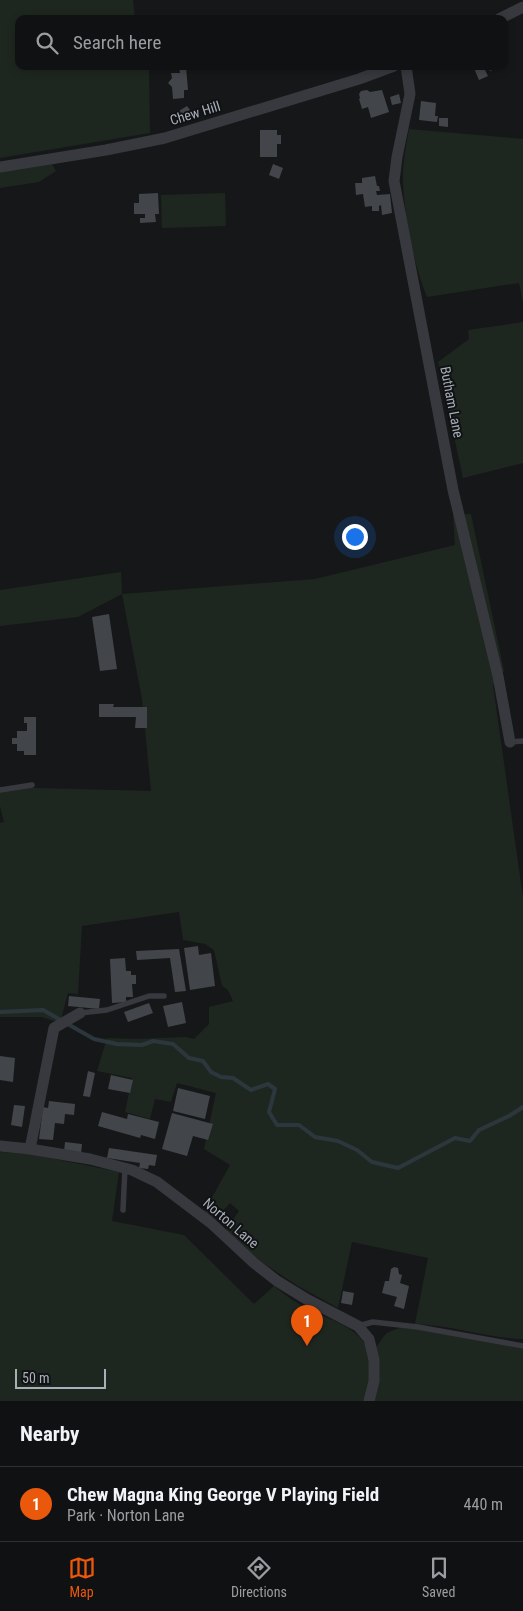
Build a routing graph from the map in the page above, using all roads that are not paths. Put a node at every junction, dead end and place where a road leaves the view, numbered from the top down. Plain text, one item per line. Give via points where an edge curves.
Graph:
1 (523, 7) edge
2 (507, 15) edge
3 (383, 70) edge
4 (407, 70) edge
5 (0, 167) edge
6 (523, 741) edge
7 (510, 742) joint
8 (32, 785) dead end
9 (0, 790) edge
10 (164, 996) dead end
11 (76, 1016) joint
12 (0, 1146) edge
13 (30, 1148) junction
14 (125, 1168) junction
15 (123, 1210) dead end
16 (358, 1326) junction
17 (523, 1346) edge
18 (369, 1401) edge

1 - 2 street
3 - 5 street, Chew Hill via 165,138
4 - 7 street, Butham Lane via 410,94 394,181 453,490 498,676
6 - 7 lane
8 - 9 lane
10 - 11 lane via 149,996 108,1010
11 - 13 street via 54,1028
12 - 13 street, Norton Lane
13 - 14 street, Norton Lane
14 - 15 lane
14 - 16 street, Norton Lane via 157,1182 211,1223 277,1281
16 - 17 lane via 373,1322 418,1327
16 - 18 street via 369,1339 374,1360 374,1381

